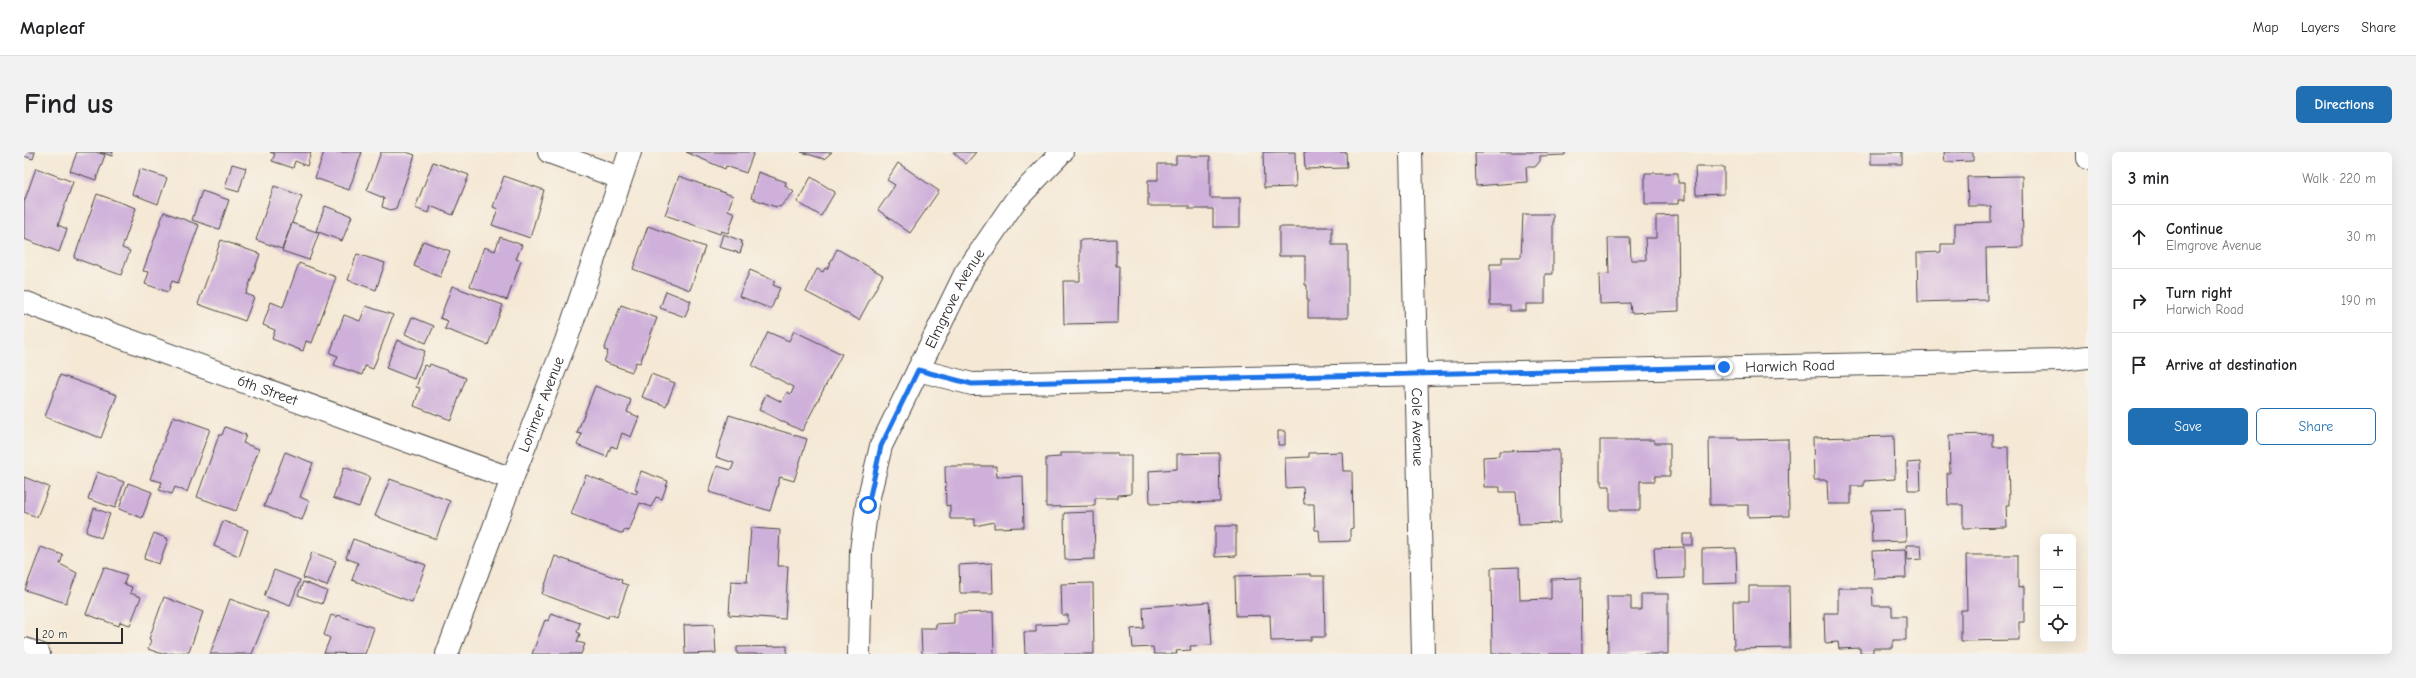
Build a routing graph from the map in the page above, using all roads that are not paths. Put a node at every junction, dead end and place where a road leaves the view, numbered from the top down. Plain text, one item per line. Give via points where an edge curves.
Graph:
1 (549, 152) edge
2 (630, 152) edge
3 (1062, 152) edge
4 (1411, 152) edge
5 (2088, 152) edge
6 (2088, 158) edge
7 (620, 178) junction
8 (24, 302) edge
9 (2088, 357) edge
10 (918, 370) junction
11 (1418, 374) junction
12 (512, 479) junction
13 (24, 649) edge
14 (39, 654) edge
15 (447, 654) edge
16 (859, 654) edge
17 (1422, 654) edge

1 - 7 street
2 - 7 street, Lorimer Avenue
3 - 10 street, Elmgrove Avenue via 1015,201 965,274
4 - 11 street, Cole Avenue
5 - 6 street
7 - 12 street, Lorimer Avenue via 566,341
8 - 12 street, 6th Street
9 - 11 street, Harwich Road
10 - 11 street, Harwich Road via 972,384
10 - 16 street, Elmgrove Avenue via 881,446 868,505 861,551
11 - 17 street, Cole Avenue
12 - 15 street, Lorimer Avenue
13 - 14 street

